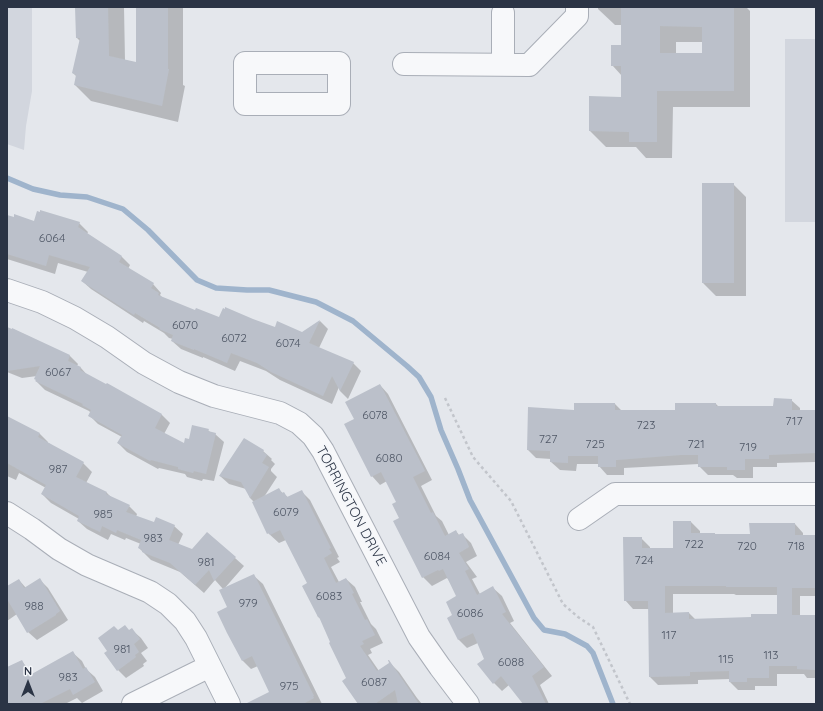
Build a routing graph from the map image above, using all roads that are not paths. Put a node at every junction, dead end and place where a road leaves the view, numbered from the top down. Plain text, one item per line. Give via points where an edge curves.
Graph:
1 (577, 7) edge
2 (503, 12) dead end
3 (404, 64) dead end
4 (503, 64) junction
5 (7, 290) edge
6 (816, 494) edge
7 (7, 513) edge
8 (579, 519) dead end
9 (210, 666) junction
10 (133, 704) edge
11 (229, 704) edge
12 (468, 704) edge

1 - 4 street via 577,16 529,65
2 - 4 street
3 - 4 street
5 - 12 street, TORRINGTON DRIVE via 42,302 75,318 144,363 179,382 214,396 280,413 299,423 313,436 323,451 419,637
6 - 8 street via 616,494
7 - 9 street via 82,562 150,592 168,604 185,621
9 - 10 street
9 - 11 street

